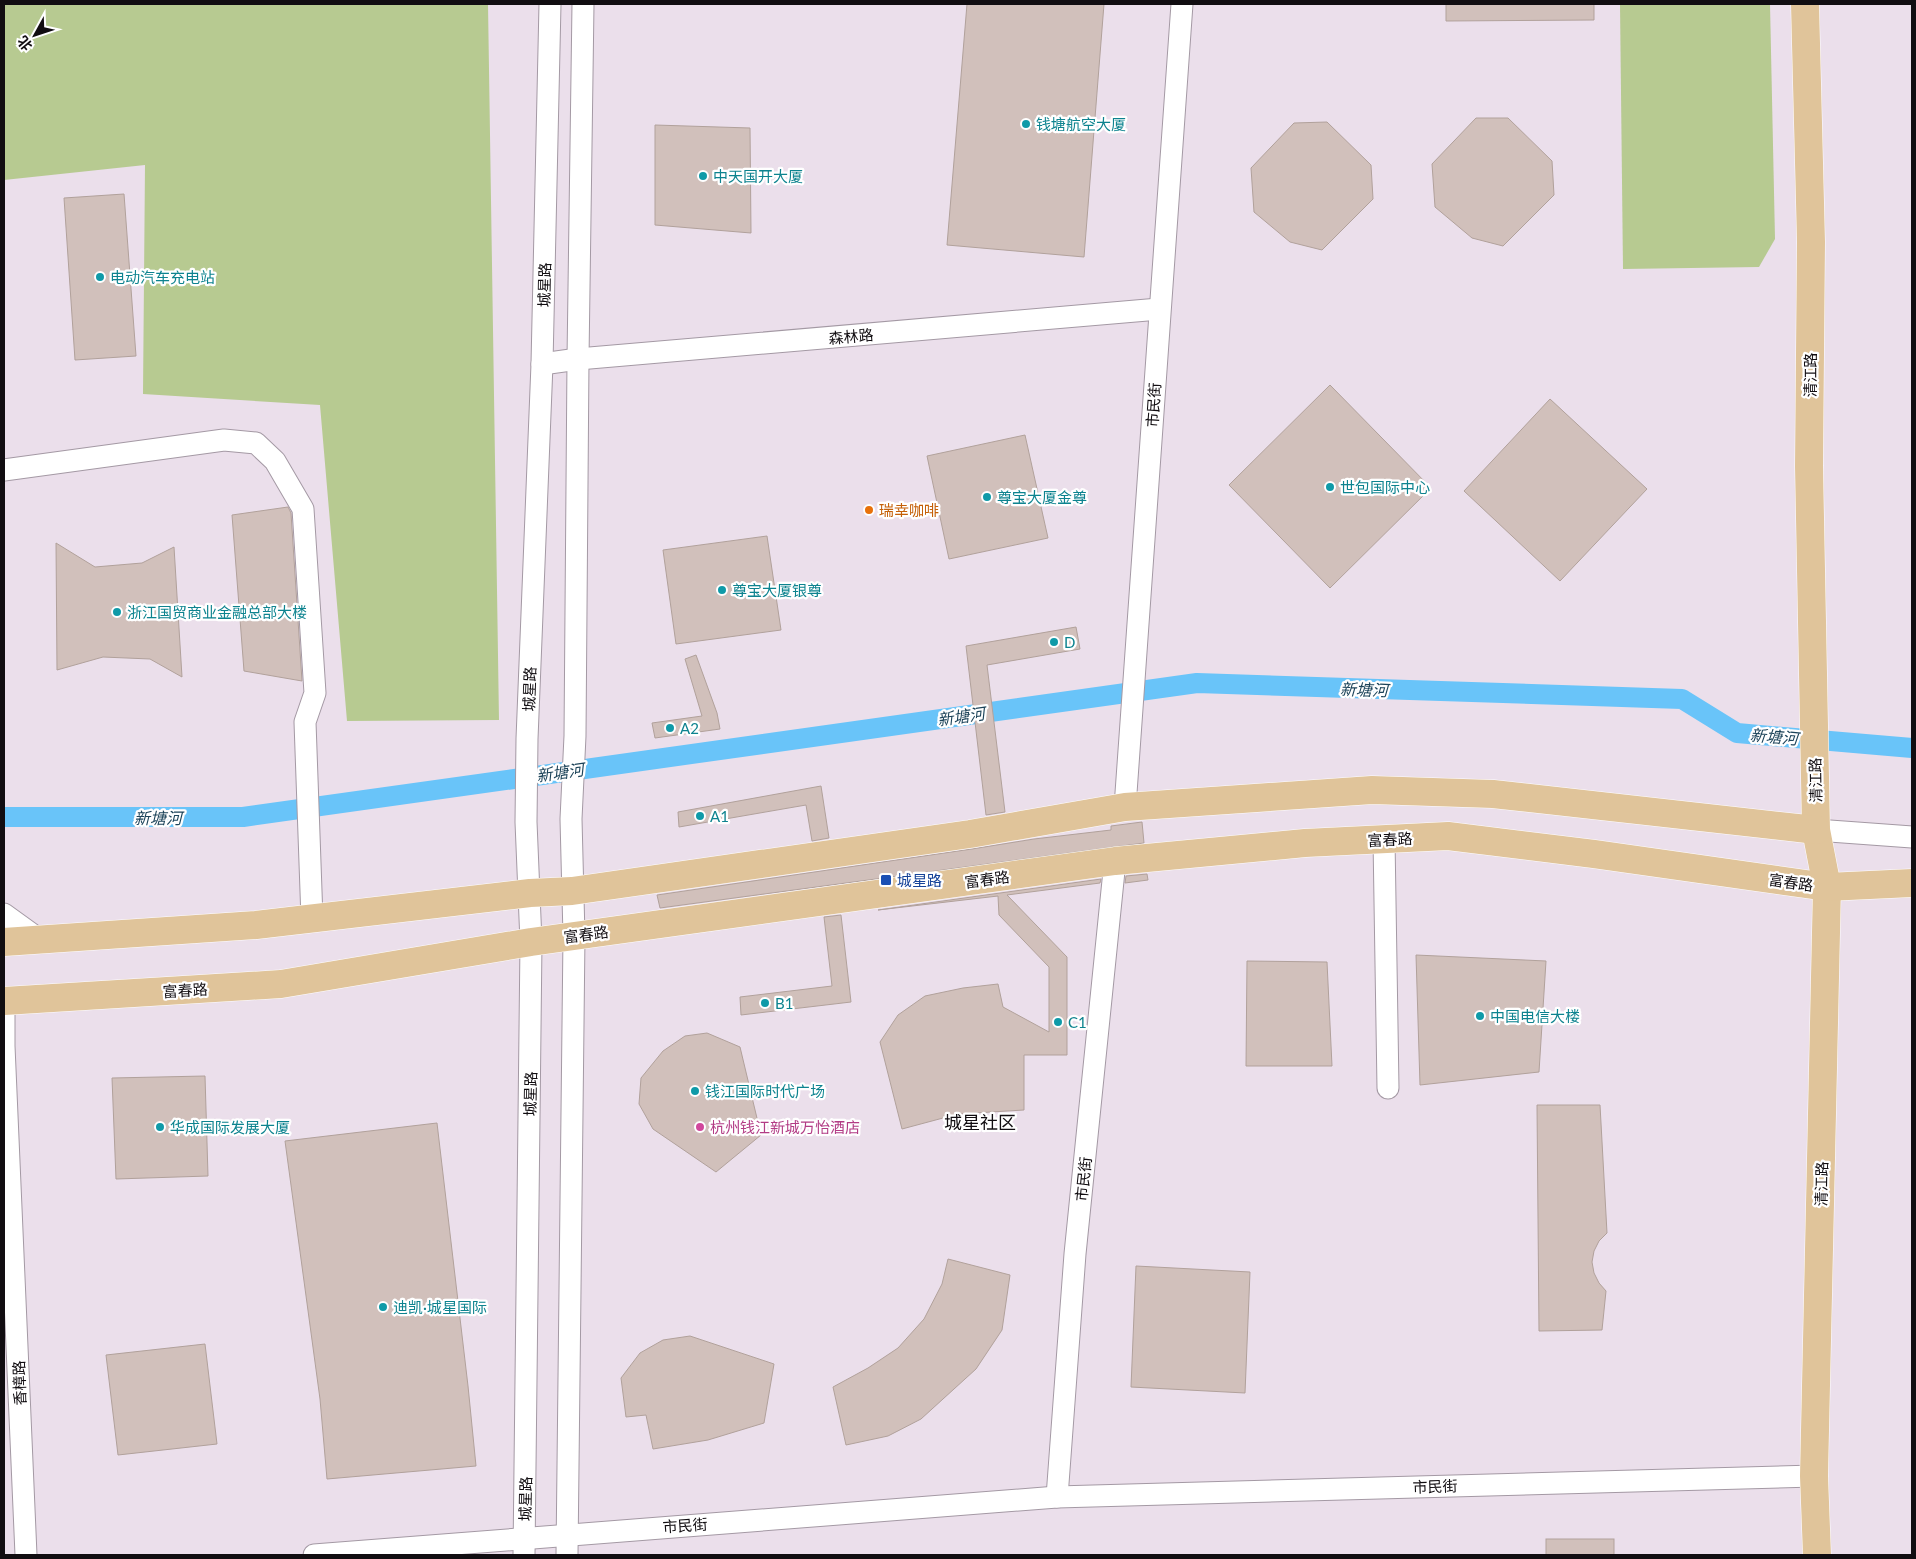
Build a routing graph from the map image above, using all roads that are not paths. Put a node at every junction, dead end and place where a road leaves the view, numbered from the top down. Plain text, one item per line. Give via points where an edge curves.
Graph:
1 (550, 4) edge
2 (583, 4) edge
3 (1182, 4) edge
4 (1805, 4) edge
5 (1159, 309) junction
6 (578, 359) junction
7 (542, 364) junction
8 (4, 470) edge
9 (1125, 807) junction
10 (1816, 830) junction
11 (1912, 837) edge
12 (1384, 839) junction
13 (1114, 861) junction
14 (1912, 883) edge
15 (1827, 887) junction
16 (572, 891) junction
17 (530, 893) junction
18 (4, 914) edge
19 (312, 919) junction
20 (574, 936) junction
21 (40, 940) junction
22 (4, 942) edge
23 (531, 942) junction
24 (4, 1002) edge
25 (1388, 1088) dead end
26 (1814, 1476) junction
27 (1057, 1497) junction
28 (567, 1545) edge
29 (524, 1546) edge
30 (26, 1555) edge
31 (314, 1555) edge
32 (1817, 1555) edge

1 - 7 street, 城星路
2 - 6 street
3 - 5 street, 市民街
4 - 10 main road, 清江路 via 1811,242 1809,466
5 - 6 street, 森林路
5 - 9 street, 市民街
6 - 7 street, 森林路
6 - 16 street
7 - 17 street, 城星路 via 527,739 526,822
8 - 19 street via 224,440 256,443 275,461 303,509 315,693 305,722
9 - 10 main road via 1372,790 1493,794
9 - 16 main road via 970,834
10 - 11 street
10 - 15 main road, 清江路
12 - 13 main road, 富春路
12 - 15 main road, 富春路 via 1448,836
12 - 25 street
13 - 20 main road, 富春路
13 - 27 street, 市民街 via 1075,1254
14 - 15 main road, 富春路
15 - 26 main road, 清江路
16 - 17 main road
16 - 20 street
17 - 19 main road
17 - 23 street, 城星路
18 - 21 street
19 - 21 main road
20 - 23 main road, 富春路
20 - 28 street
21 - 22 main road
23 - 24 main road, 富春路 via 281,984
23 - 29 street, 城星路
24 - 30 street, 香樟路
26 - 27 street, 市民街
26 - 32 main road, 清江路
27 - 28 street, 市民街
28 - 29 street, 市民街
29 - 31 street, 市民街

